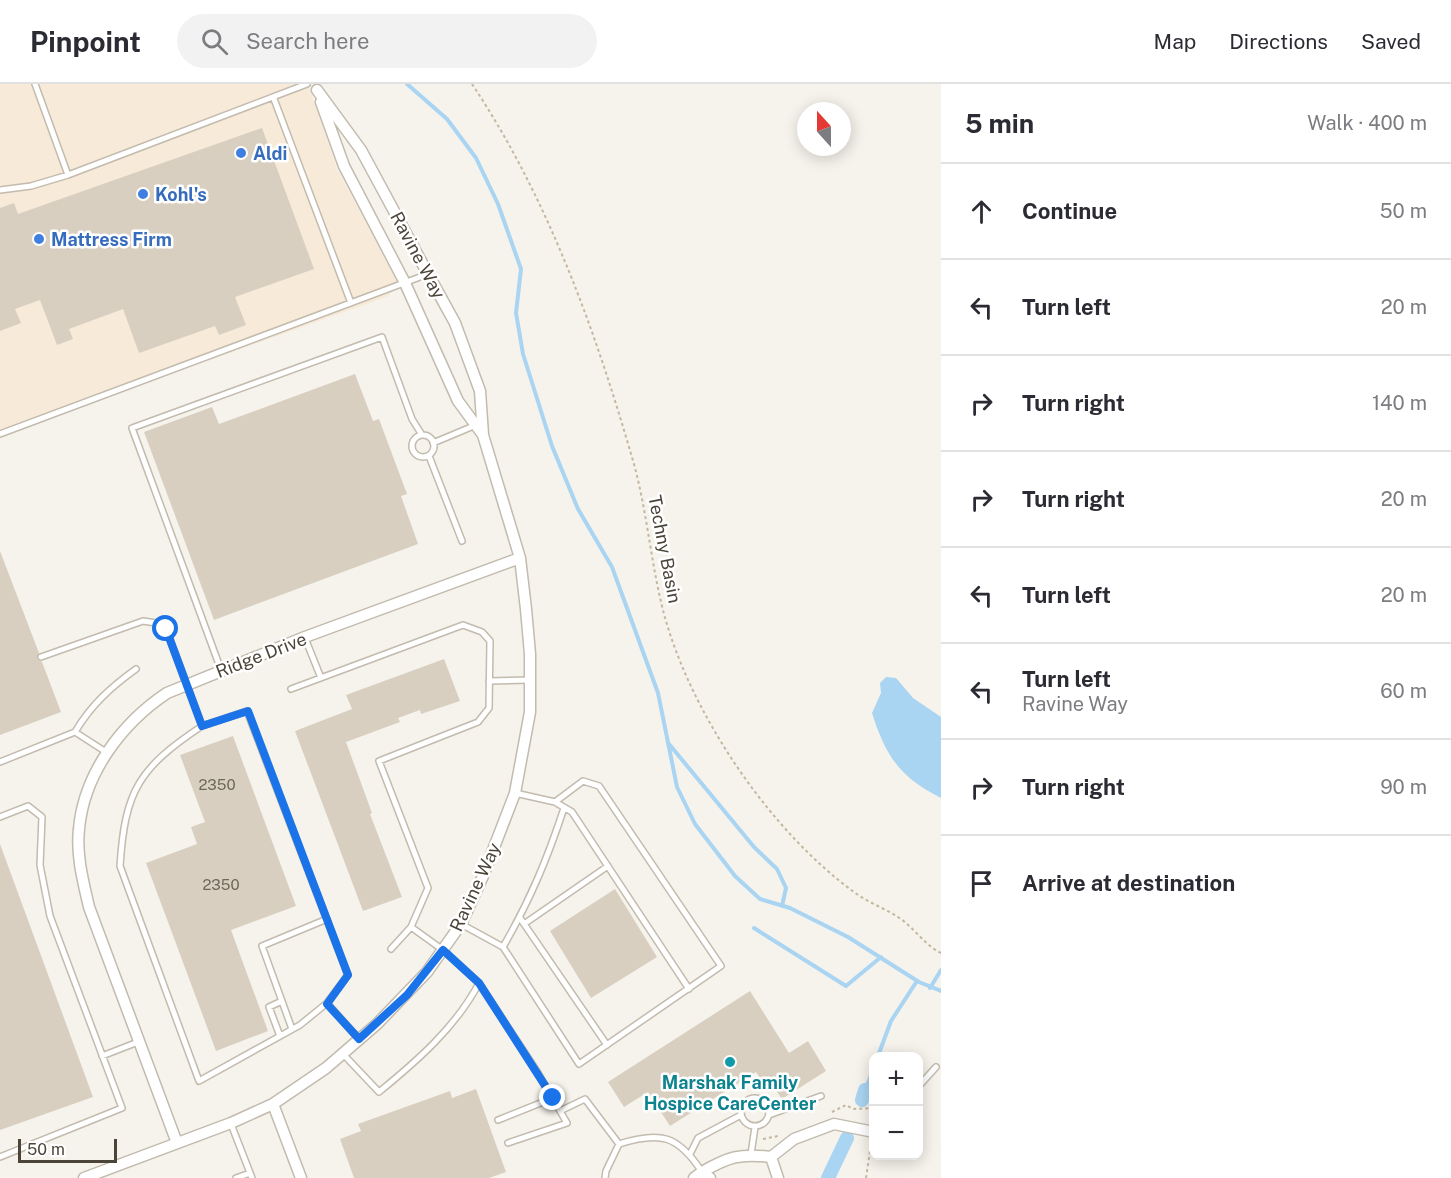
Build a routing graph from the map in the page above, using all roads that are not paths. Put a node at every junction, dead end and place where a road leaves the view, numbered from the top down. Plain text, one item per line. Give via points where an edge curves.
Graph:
1 (35, 84) edge
2 (313, 86) edge
3 (274, 99) junction
4 (68, 175) junction
5 (0, 190) edge
6 (428, 274) junction
7 (405, 283) junction
8 (351, 303) junction
9 (476, 426) junction
10 (0, 434) edge
11 (422, 435) junction
12 (483, 435) junction
13 (434, 443) junction
14 (429, 456) junction
15 (462, 541) dead end
16 (520, 558) junction
17 (305, 637) junction
18 (41, 657) dead end
19 (135, 669) dead end
20 (221, 670) junction
21 (321, 678) junction
22 (531, 680) junction
23 (489, 681) junction
24 (187, 684) junction
25 (291, 689) dead end
26 (202, 726) junction
27 (75, 732) junction
28 (106, 753) junction
29 (0, 762) edge
30 (515, 793) junction
31 (555, 802) junction
32 (564, 808) junction
33 (0, 817) edge
34 (608, 866) junction
35 (327, 920) junction
36 (522, 921) junction
37 (460, 924) junction
38 (411, 927) junction
39 (502, 947) junction
40 (391, 949) dead end
41 (443, 950) junction
42 (479, 983) junction
43 (688, 989) junction
44 (282, 1001) junction
45 (327, 1004) junction
46 (292, 1029) junction
47 (280, 1036) junction
48 (359, 1039) junction
49 (138, 1042) junction
50 (607, 1045) junction
51 (343, 1054) junction
52 (102, 1056) junction
53 (936, 1068) dead end
54 (923, 1082) edge
55 (821, 1096) dead end
56 (553, 1098) junction
57 (273, 1104) junction
58 (560, 1111) junction
59 (741, 1114) junction
60 (769, 1115) junction
61 (498, 1120) dead end
62 (231, 1123) junction
63 (755, 1127) junction
64 (869, 1131) edge
65 (177, 1143) junction
66 (507, 1143) dead end
67 (619, 1144) junction
68 (690, 1154) junction
69 (751, 1154) junction
70 (0, 1157) edge
71 (771, 1157) junction
72 (251, 1175) edge
73 (702, 1176) edge
74 (84, 1178) edge
75 (236, 1178) edge
76 (301, 1178) edge
77 (605, 1178) edge
78 (778, 1178) edge

1 - 4 lane
2 - 3 lane
2 - 6 street, Ravine Way via 361,150
2 - 7 street, Ravine Way via 344,166
3 - 4 lane
3 - 8 lane
4 - 5 lane
6 - 7 lane
6 - 12 street, Ravine Way via 455,323 480,391
7 - 8 lane
7 - 9 street, Ravine Way via 458,402
8 - 10 lane
9 - 12 street, Ravine Way
9 - 13 lane
11 - 13 lane
11 - 14 lane via 413,441 412,450 420,457
11 - 20 lane via 412,419 382,337 132,428
12 - 16 street, Ravine Way
13 - 14 lane
14 - 15 lane
16 - 17 street, Ridge Drive
16 - 22 street, Ravine Way
17 - 20 street, Ridge Drive
17 - 21 lane
18 - 24 lane via 143,621 156,622 166,629
19 - 27 lane via 109,689
20 - 24 street, Ridge Drive
21 - 23 lane via 463,625 482,632 490,641
21 - 25 lane
22 - 23 lane
22 - 30 street, Ravine Way via 530,712
23 - 38 lane via 489,708 478,722 379,761 428,888
24 - 26 lane
24 - 28 street, Ridge Drive via 149,705 122,730
26 - 35 lane via 248,711
26 - 47 lane via 166,750 145,774 129,802 120,866 199,1081
27 - 28 lane
27 - 29 lane
28 - 49 street, Ridge Drive via 87,792 79,828 80,868 89,907
30 - 31 lane
30 - 37 street, Ravine Way
31 - 32 lane
31 - 43 lane via 583,782 599,786 721,966
32 - 34 lane via 572,812
32 - 36 lane
33 - 52 lane via 28,806 42,817 40,865 50,916
34 - 36 lane
34 - 43 lane
35 - 44 lane via 262,946
35 - 45 lane via 348,975
36 - 39 lane
36 - 50 lane
37 - 39 lane
37 - 41 street, Ravine Way
38 - 40 lane
38 - 41 lane
39 - 50 lane via 579,1064
41 - 42 lane
41 - 48 street, Ravine Way via 407,995
42 - 51 lane via 467,1005 426,1052 379,1092
42 - 56 lane
43 - 50 lane
44 - 46 lane
44 - 47 lane via 269,1006
45 - 46 lane
45 - 48 lane
46 - 47 lane
48 - 51 street, Ravine Way
49 - 52 lane
49 - 65 street, Ridge Drive
51 - 57 street, Ravine Way
52 - 70 lane via 122,1108
53 - 54 lane
55 - 60 lane
56 - 58 lane
56 - 61 lane
57 - 62 street, Ravine Way
57 - 76 street
58 - 66 lane via 567,1123
58 - 67 lane via 585,1099
59 - 60 lane via 742,1105 755,1098 764,1101
59 - 63 lane via 745,1123
59 - 68 lane via 698,1138
60 - 63 lane via 764,1124
62 - 65 street, Ravine Way
62 - 72 lane
63 - 69 lane
64 - 71 street via 834,1124 794,1139
65 - 74 street, Ravine Way
67 - 68 lane via 643,1136 662,1137 677,1142
67 - 77 lane
68 - 73 lane
69 - 71 street
69 - 73 street via 728,1157
71 - 78 street
72 - 75 lane

